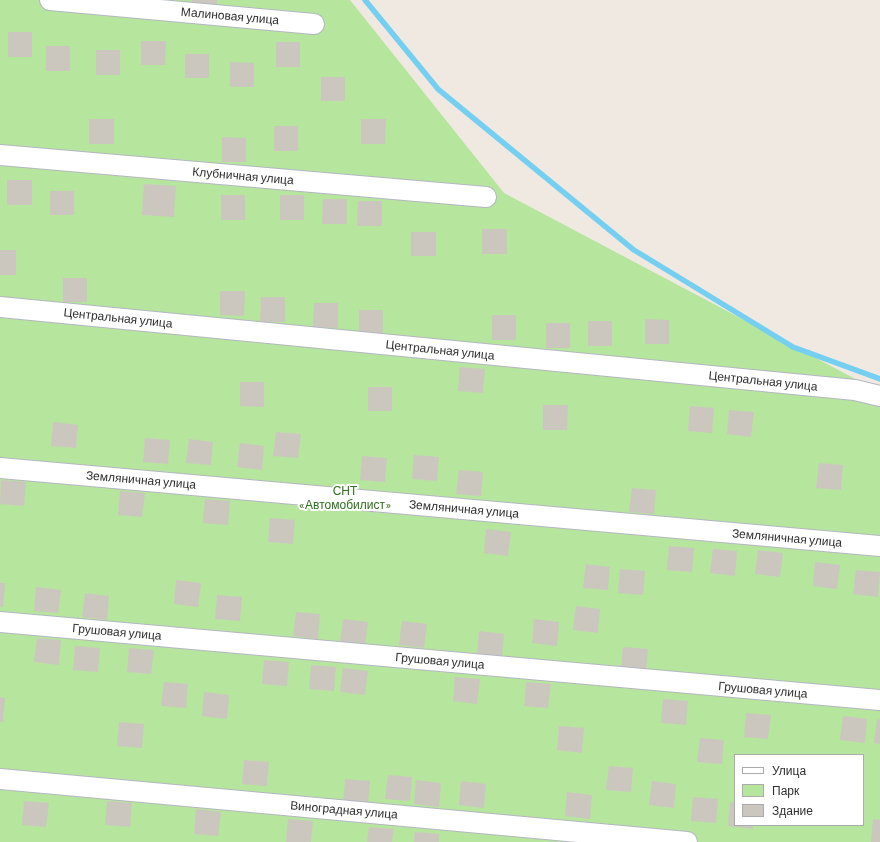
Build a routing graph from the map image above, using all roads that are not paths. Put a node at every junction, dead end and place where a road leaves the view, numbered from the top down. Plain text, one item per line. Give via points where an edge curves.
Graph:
1 (50, 0) edge
2 (314, 24) dead end
3 (0, 155) edge
4 (486, 198) dead end
5 (0, 307) edge
6 (880, 396) edge
7 (0, 468) edge
8 (880, 546) edge
9 (0, 622) edge
10 (880, 700) edge
11 (0, 779) edge
12 (687, 842) edge

1 - 2 street, Малиновая улица
3 - 4 street, Клубничная улица
5 - 6 street, Центральная улица via 855,390
7 - 8 street, Земляничная улица
9 - 10 street, Грушовая улица
11 - 12 street, Виноградная улица

